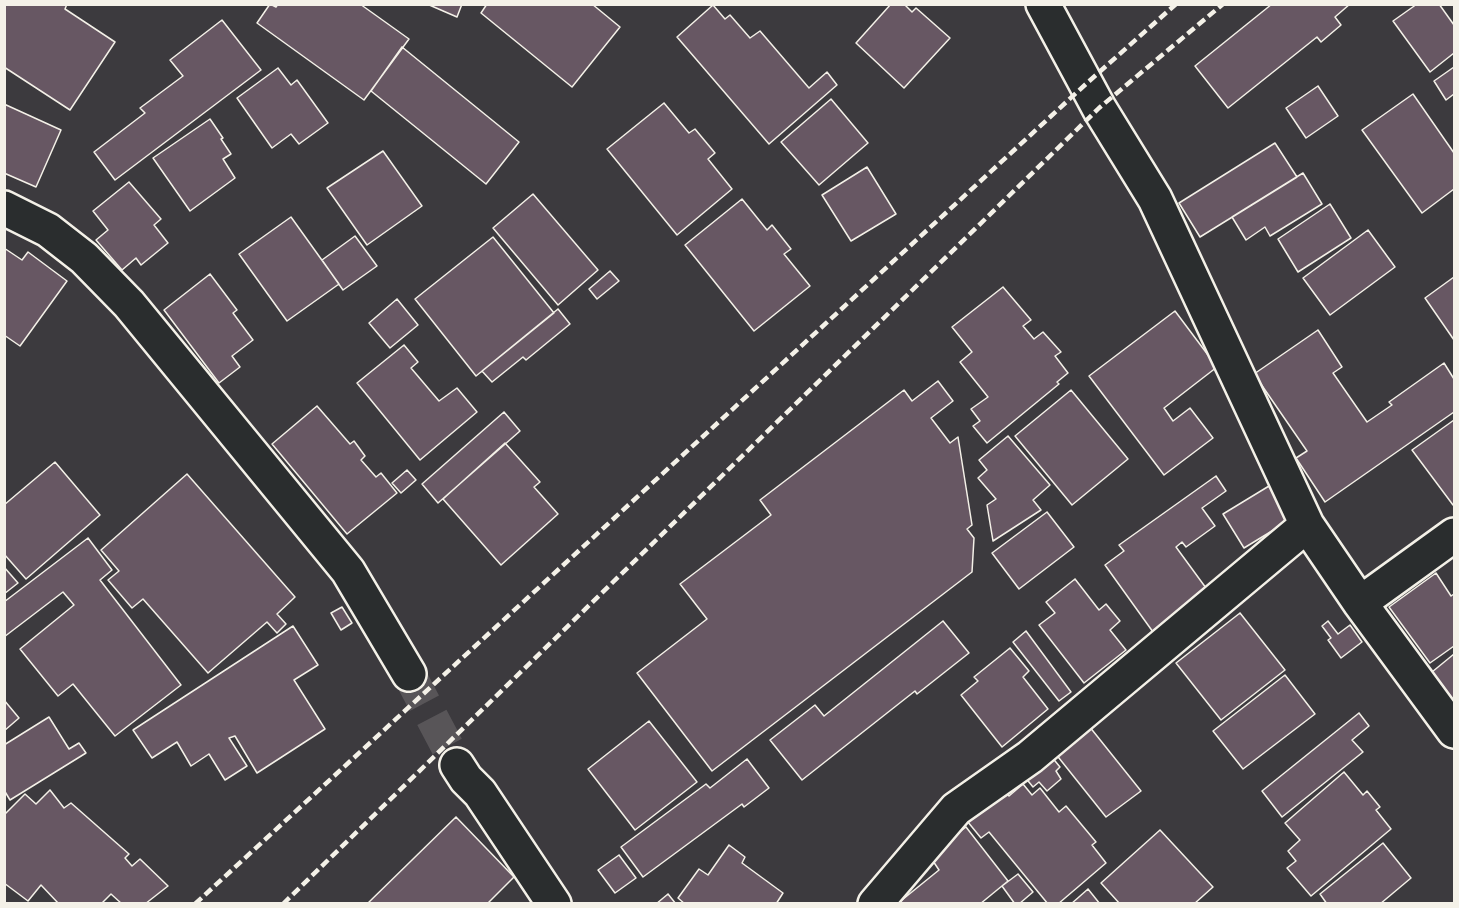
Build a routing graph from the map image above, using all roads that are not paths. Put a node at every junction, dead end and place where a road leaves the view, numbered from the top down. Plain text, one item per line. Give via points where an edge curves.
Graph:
1 (1043, 4) edge
2 (4, 208) edge
3 (1307, 525) junction
4 (1455, 535) edge
5 (1360, 603) junction
6 (409, 674) tunnel mouth
7 (1455, 731) edge
8 (457, 765) tunnel mouth
9 (554, 903) edge
10 (875, 903) edge

1 - 3 street via 1155,199
2 - 6 street via 48,230 84,258 129,304 348,571
3 - 5 street
3 - 10 street via 1030,757 956,809
4 - 5 street
5 - 7 street
8 - 9 street

